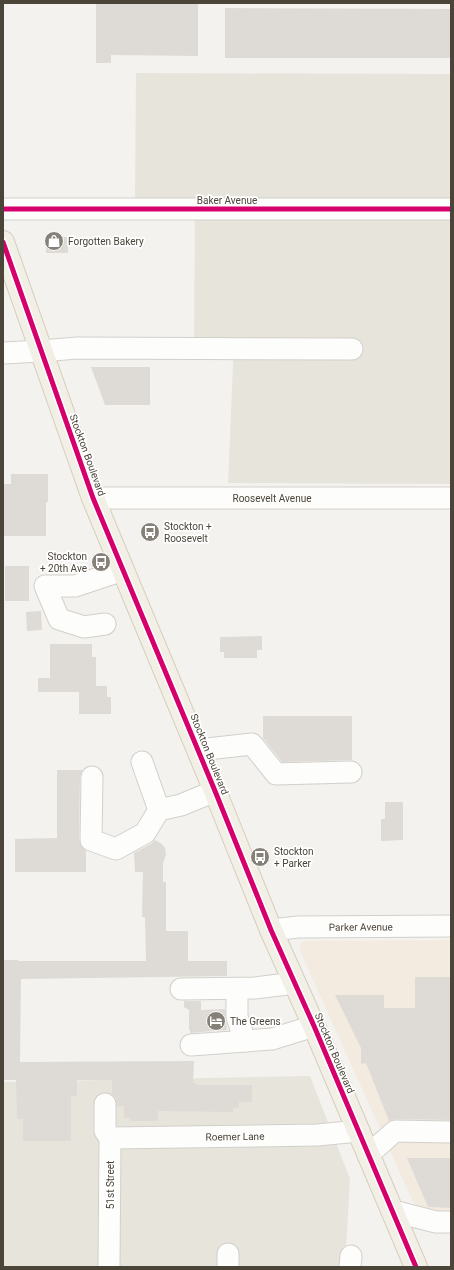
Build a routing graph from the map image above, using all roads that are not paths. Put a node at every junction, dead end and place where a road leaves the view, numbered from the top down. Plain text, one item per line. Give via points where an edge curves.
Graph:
1 (3, 209) edge
2 (451, 209) edge
3 (3, 242) edge
4 (352, 349) dead end
5 (41, 351) junction
6 (3, 353) edge
7 (93, 498) junction
8 (451, 498) edge
9 (124, 570) junction
10 (104, 624) dead end
11 (198, 750) junction
12 (142, 762) dead end
13 (351, 772) dead end
14 (92, 777) dead end
15 (215, 791) junction
16 (160, 810) junction
17 (451, 926) edge
18 (271, 930) junction
19 (295, 983) junction
20 (181, 989) dead end
21 (237, 989) junction
22 (314, 1026) junction
23 (245, 1041) junction
24 (191, 1045) dead end
25 (105, 1104) dead end
26 (359, 1131) junction
27 (451, 1132) edge
28 (110, 1138) junction
29 (368, 1155) junction
30 (393, 1211) junction
31 (451, 1222) edge
32 (109, 1267) edge
33 (416, 1267) edge

1 - 2 street, Baker Avenue
3 - 5 main road, Stockton Boulevard
4 - 5 street via 77,348
5 - 6 street
5 - 7 main road, Stockton Boulevard
7 - 8 street, Roosevelt Avenue
7 - 9 main road, Stockton Boulevard
9 - 10 street via 75,586 45,586 59,619 84,627
9 - 11 main road, Stockton Boulevard
11 - 13 street via 252,744 276,774
11 - 15 main road, Stockton Boulevard
12 - 16 street
14 - 16 street via 91,840 116,849 145,833
15 - 16 street via 181,805
15 - 18 main road, Stockton Boulevard
17 - 18 street, Parker Avenue via 298,927
18 - 19 main road, Stockton Boulevard
19 - 21 street
19 - 22 main road, Stockton Boulevard
20 - 21 street
21 - 23 street via 237,1017
22 - 23 street via 272,1039
22 - 26 main road, Stockton Boulevard
23 - 24 street
25 - 28 street, 51st Street via 105,1131
26 - 28 street, Roemer Lane via 317,1135
26 - 29 main road, Stockton Boulevard
27 - 29 street via 395,1131
28 - 32 street, 51st Street
29 - 30 main road, Stockton Boulevard
30 - 31 street via 436,1222
30 - 33 main road, Stockton Boulevard

